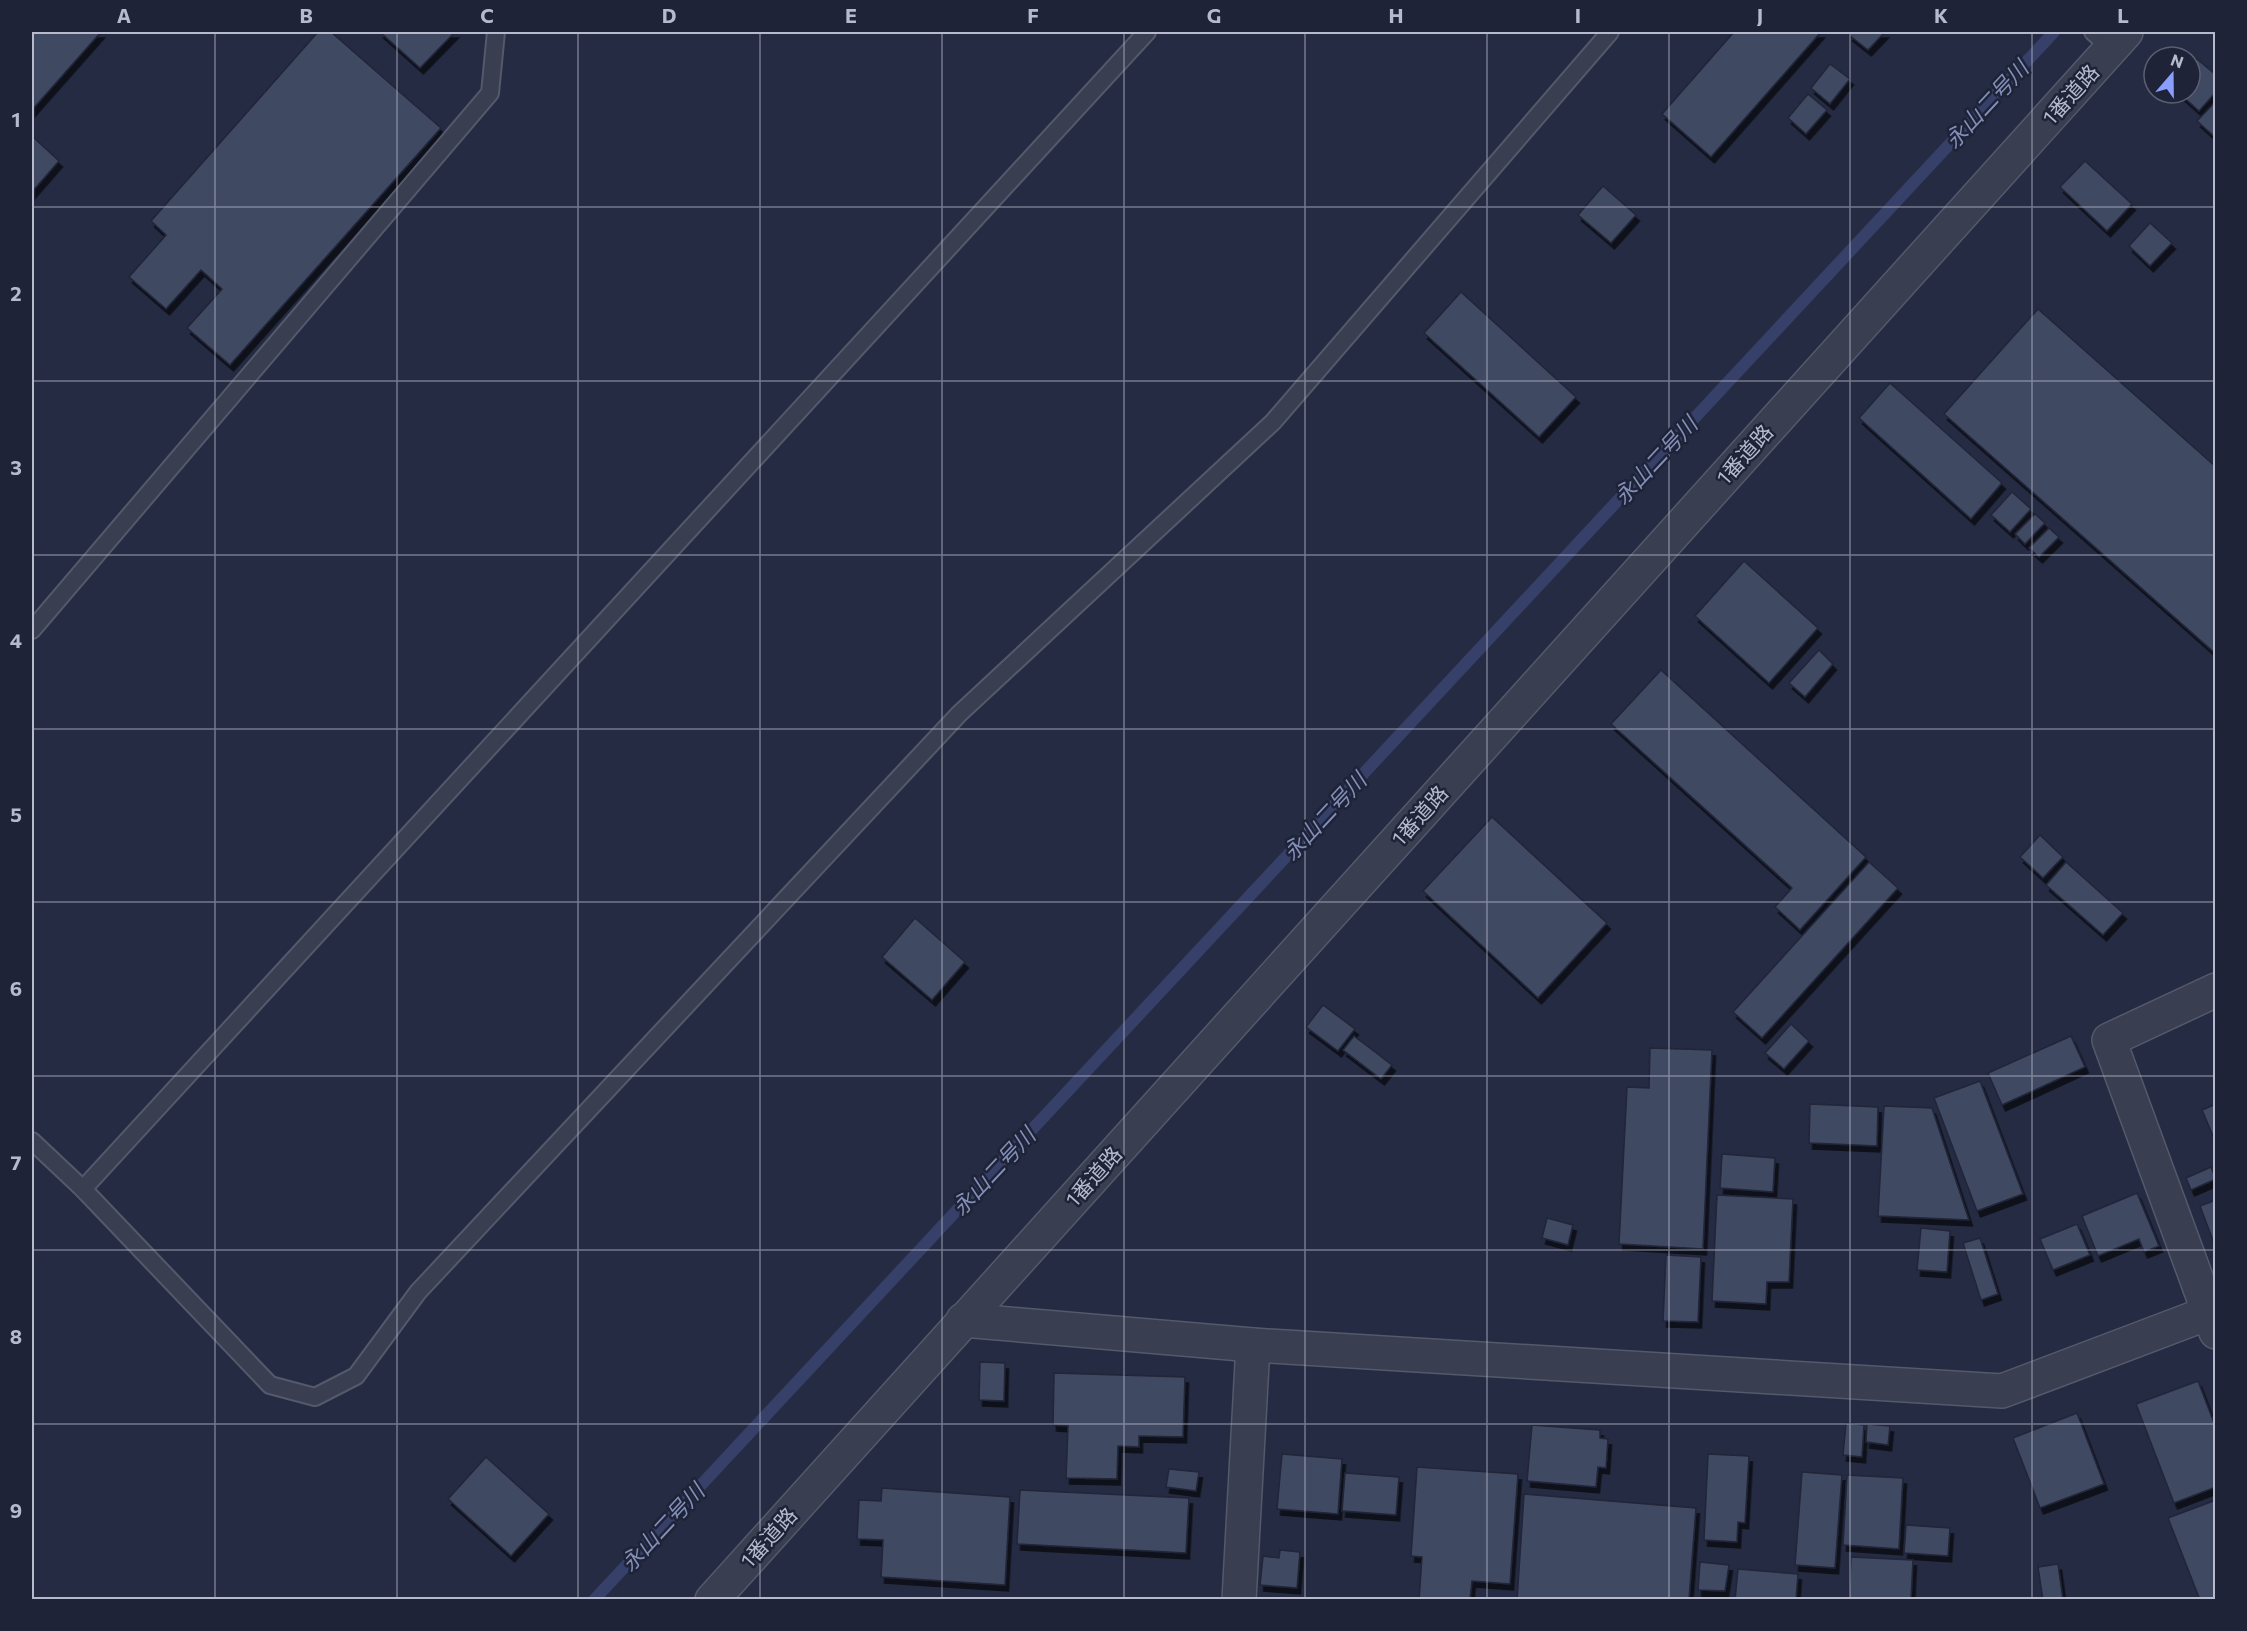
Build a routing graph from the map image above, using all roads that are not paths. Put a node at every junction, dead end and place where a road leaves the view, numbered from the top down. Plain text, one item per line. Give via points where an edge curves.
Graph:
1 (496, 32) edge
2 (1147, 32) edge
3 (1610, 32) edge
4 (2110, 37) edge
5 (32, 630) edge
6 (2216, 990) edge
7 (32, 1141) edge
8 (83, 1189) junction
9 (2213, 1318) edge
10 (963, 1320) junction
11 (1253, 1345) junction
12 (712, 1599) edge
13 (1239, 1599) edge

1 - 5 lane via 490,93
2 - 8 lane
3 - 8 lane via 1273,422 959,714 418,1292 356,1376 315,1397 270,1386
4 - 10 street, 1番道路
6 - 9 street via 2109,1040
7 - 8 lane
9 - 11 street via 2002,1390
10 - 11 street
10 - 12 street, 1番道路
11 - 13 street

